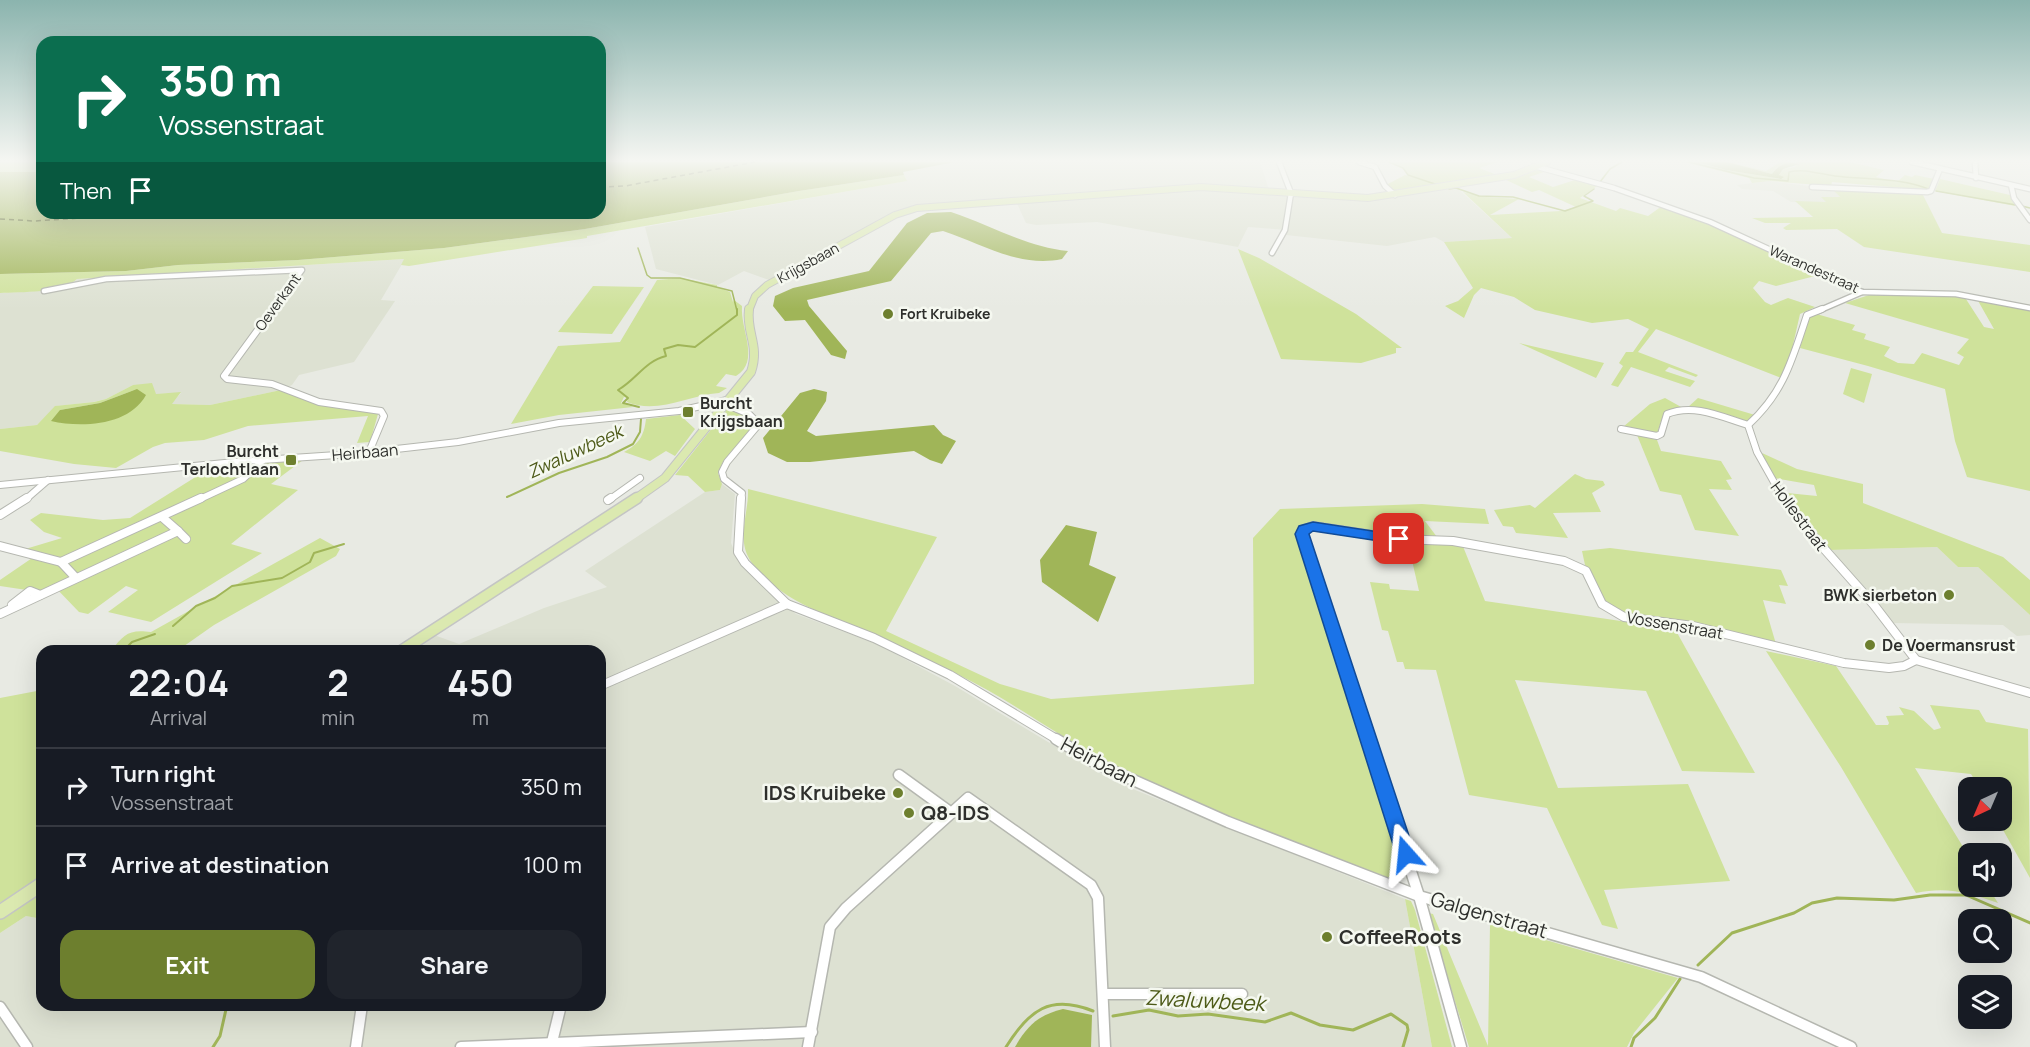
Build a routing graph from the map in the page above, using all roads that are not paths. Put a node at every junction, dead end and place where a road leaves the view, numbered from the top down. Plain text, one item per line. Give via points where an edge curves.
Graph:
1 (910, 211) edge
2 (1288, 211) edge
3 (1679, 211) edge
4 (1272, 253) dead end
5 (44, 291) dead end
6 (1862, 292) junction
7 (2030, 308) edge
8 (726, 402) junction
9 (1748, 425) junction
10 (1622, 429) dead end
11 (369, 452) junction
12 (264, 459) junction
13 (640, 478) dead end
14 (48, 480) junction
15 (0, 485) edge
16 (626, 489) junction
17 (641, 496) junction
18 (608, 500) dead end
19 (0, 516) edge
20 (162, 517) junction
21 (1304, 529) joint
22 (178, 531) junction
23 (186, 539) dead end
24 (0, 546) edge
25 (61, 562) junction
26 (76, 578) junction
27 (787, 604) junction
28 (0, 614) edge
29 (410, 645) edge
30 (1916, 660) junction
31 (606, 683) edge
32 (2030, 693) edge
33 (899, 775) dead end
34 (950, 812) junction
35 (36, 888) edge
36 (1419, 896) junction
37 (0, 912) edge
38 (1103, 994) junction
39 (1242, 994) dead end
40 (0, 1007) edge
41 (361, 1011) edge
42 (560, 1011) edge
43 (812, 1032) junction
44 (552, 1042) junction
45 (27, 1047) edge
46 (356, 1047) edge
47 (461, 1047) edge
48 (808, 1047) edge
49 (1105, 1047) edge
50 (1461, 1047) edge
51 (1851, 1047) edge

1 - 8 main road, Krijgsbaan via 767,285 752,297 748,306 756,362
2 - 4 street via 1285,230
3 - 6 street, Warandestraat
5 - 11 street, Oeverkant via 106,279 302,270 224,376 272,384 318,402 381,411 384,416
6 - 7 street, Warandestraat via 1956,294
6 - 9 street via 1807,315 1787,375 1764,411
8 - 11 street, Heirbaan
8 - 17 main road, Krijgsbaan via 665,478
8 - 27 street, Heirbaan via 759,424 722,472 724,479 742,493 738,552
9 - 10 street via 1680,410 1667,414 1657,436
9 - 30 street, Hollestraat via 1779,493 1885,617
11 - 12 street, Heirbaan
12 - 14 street, Heirbaan
12 - 20 street via 243,479
13 - 16 street
14 - 15 street, Heirbaan
14 - 19 street
16 - 17 street
16 - 18 street
17 - 29 main road, Krijgsbaan
20 - 22 street
20 - 25 street
21 - 30 street, Vossenstraat via 1313,526 1399,539 1453,541 1564,561 1586,572 1602,604 1624,617 1693,626 1844,663 1889,668
21 - 36 street, Galgenstraat via 1302,534
22 - 23 street
22 - 26 street
24 - 25 street
25 - 26 street
26 - 28 street via 40,595 30,591
27 - 31 street
27 - 36 street, Heirbaan via 874,638 950,675 1107,769 1228,822
30 - 32 street
33 - 34 street
34 - 38 street via 968,798 1091,885 1098,898
34 - 43 street via 830,927
35 - 37 main road
36 - 50 street
36 - 51 street, Galgenstraat via 1678,969
38 - 39 street
38 - 49 street
40 - 45 street
41 - 46 street
42 - 44 street
43 - 44 street
43 - 48 street
44 - 47 street

